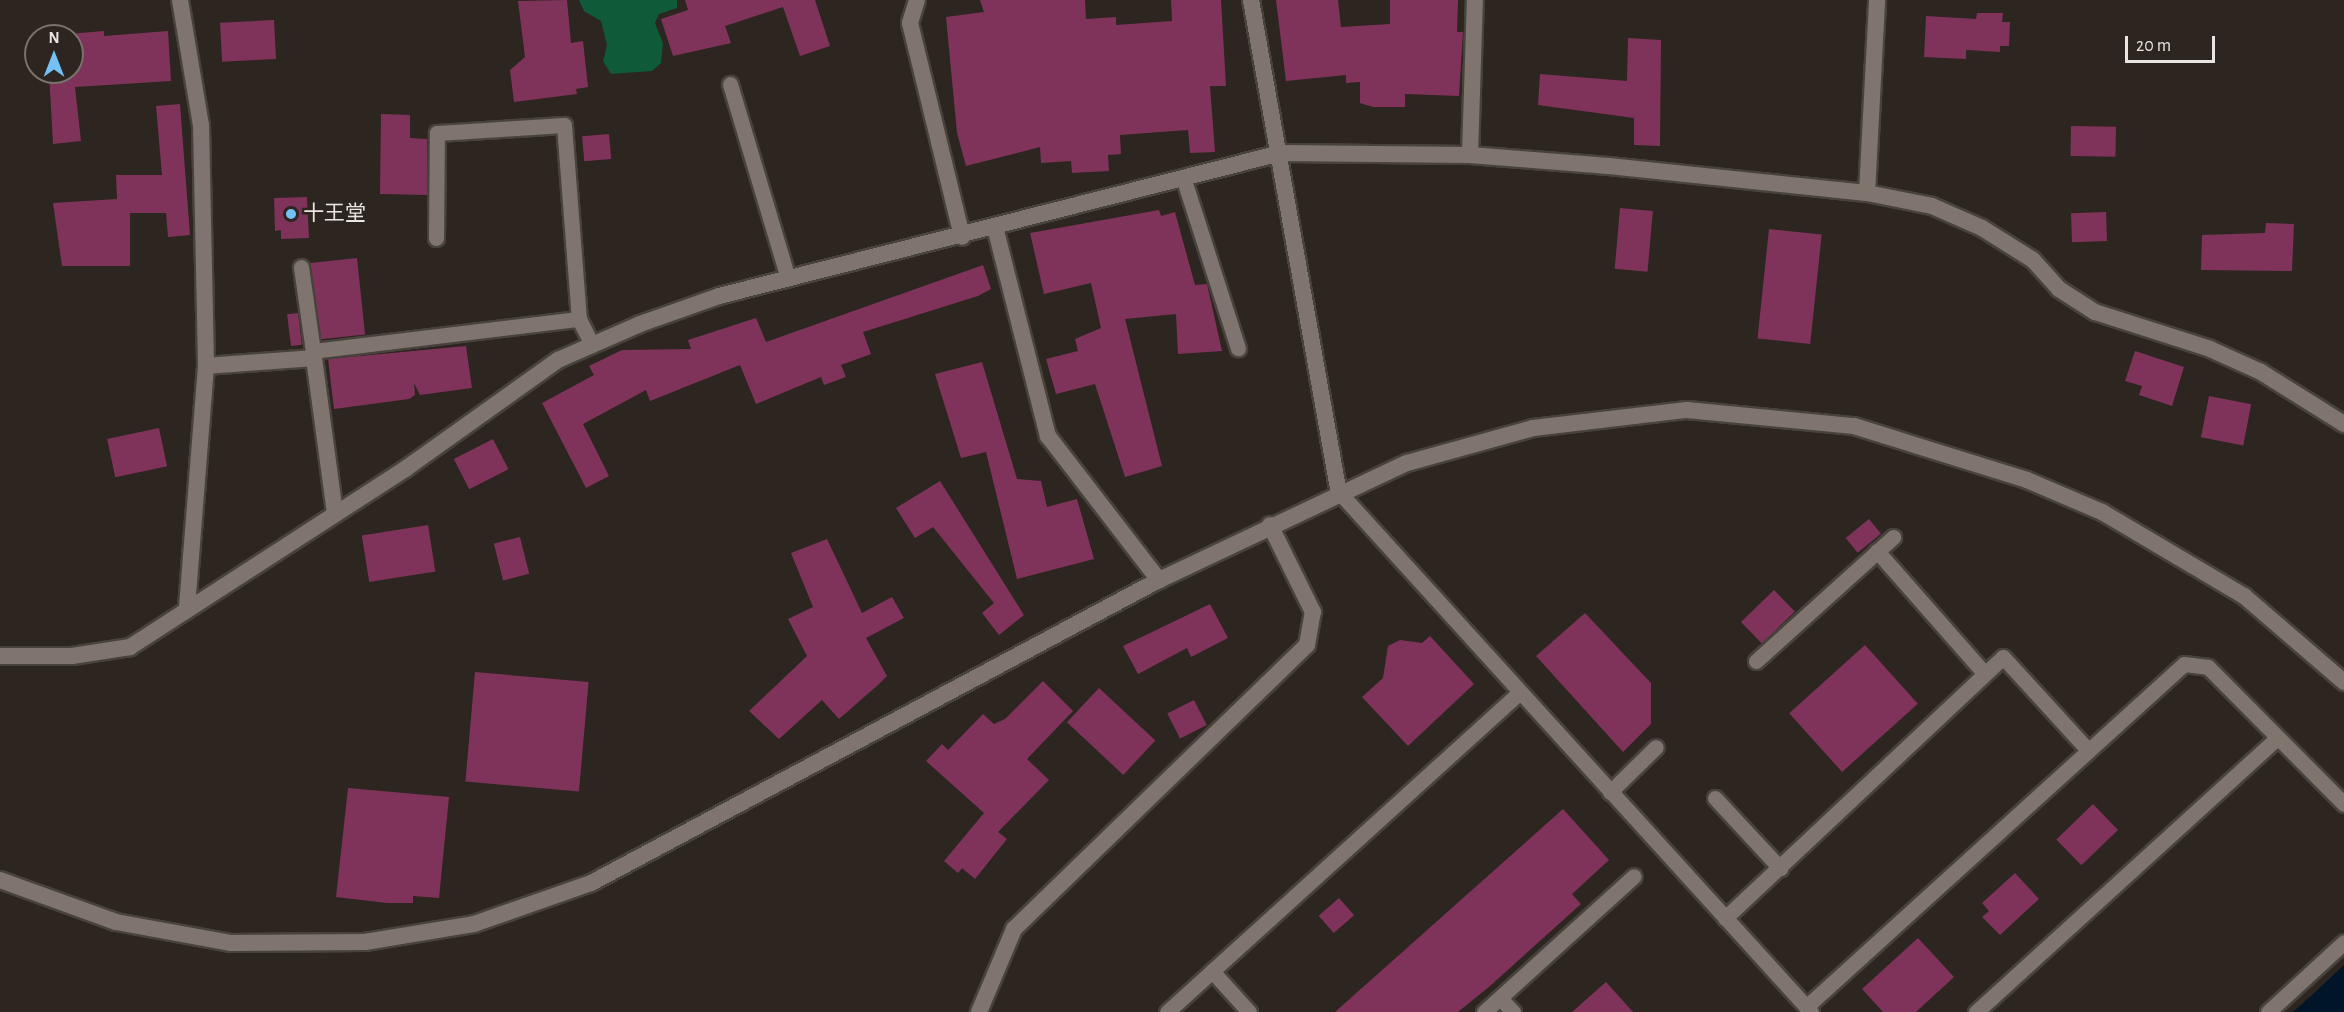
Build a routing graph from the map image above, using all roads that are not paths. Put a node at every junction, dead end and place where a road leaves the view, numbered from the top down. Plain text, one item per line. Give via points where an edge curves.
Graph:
1 (180, 0) edge
2 (917, 0) edge
3 (1251, 0) edge
4 (1475, 0) edge
5 (1877, 0) edge
6 (730, 84) dead end
7 (1281, 153) junction
8 (1470, 155) junction
9 (1183, 177) junction
10 (1867, 193) junction
11 (995, 227) junction
12 (962, 237) junction
13 (436, 238) dead end
14 (300, 267) dead end
15 (789, 279) junction
16 (579, 318) junction
17 (592, 345) junction
18 (1238, 348) dead end
19 (313, 354) junction
20 (206, 366) junction
21 (2344, 424) edge
22 (1339, 492) junction
23 (335, 513) junction
24 (1270, 525) junction
25 (1893, 537) dead end
26 (1877, 551) junction
27 (1159, 580) junction
28 (187, 610) junction
29 (0, 656) edge
30 (1756, 661) dead end
31 (1984, 673) junction
32 (2344, 682) edge
33 (1520, 692) junction
34 (2277, 738) junction
35 (1656, 747) dead end
36 (2088, 750) junction
37 (1610, 792) junction
38 (1715, 798) dead end
39 (2344, 804) edge
40 (1780, 868) junction
41 (1634, 876) dead end
42 (0, 880) edge
43 (1725, 918) junction
44 (2344, 942) edge
45 (1212, 972) junction
46 (1500, 998) junction
47 (1808, 1010) edge
48 (979, 1012) edge
49 (1167, 1012) edge
50 (1249, 1012) edge
51 (1484, 1012) edge
52 (1513, 1012) edge
53 (1976, 1012) edge
54 (2268, 1012) edge

1 - 20 street via 201,125
2 - 12 street via 910,23
3 - 7 street
4 - 8 street
5 - 10 street
6 - 15 lane
7 - 8 street
7 - 9 street
7 - 22 street
8 - 10 street
9 - 11 street
9 - 18 lane
10 - 21 street via 1932,206 1982,228 2095,312 2251,367
11 - 12 street
11 - 27 street via 1048,436
12 - 15 street
13 - 16 lane via 437,133 564,125
14 - 19 lane
15 - 17 street via 719,296
16 - 17 lane
16 - 19 lane
17 - 23 street via 558,360
19 - 20 street
19 - 23 street
20 - 28 street
22 - 24 street
22 - 32 street via 1462,445 1606,417 1687,410 1854,426 1940,449 2102,512 2244,596
22 - 33 lane
23 - 28 street
24 - 27 street
24 - 48 street via 1313,612 1307,645 1014,929
25 - 26 lane
26 - 30 lane
26 - 31 lane
27 - 42 street via 591,883 474,924 365,942 230,943 116,922
28 - 29 street via 130,647 72,656
31 - 36 lane via 2003,657
31 - 40 lane
33 - 37 lane
33 - 45 lane
34 - 36 lane via 2208,667 2184,664
34 - 39 lane
34 - 53 lane
35 - 37 lane
36 - 47 lane
37 - 43 lane
38 - 40 lane
40 - 43 lane
41 - 46 lane
43 - 47 lane
44 - 54 lane
45 - 49 lane
45 - 50 lane
46 - 51 lane
46 - 52 lane

